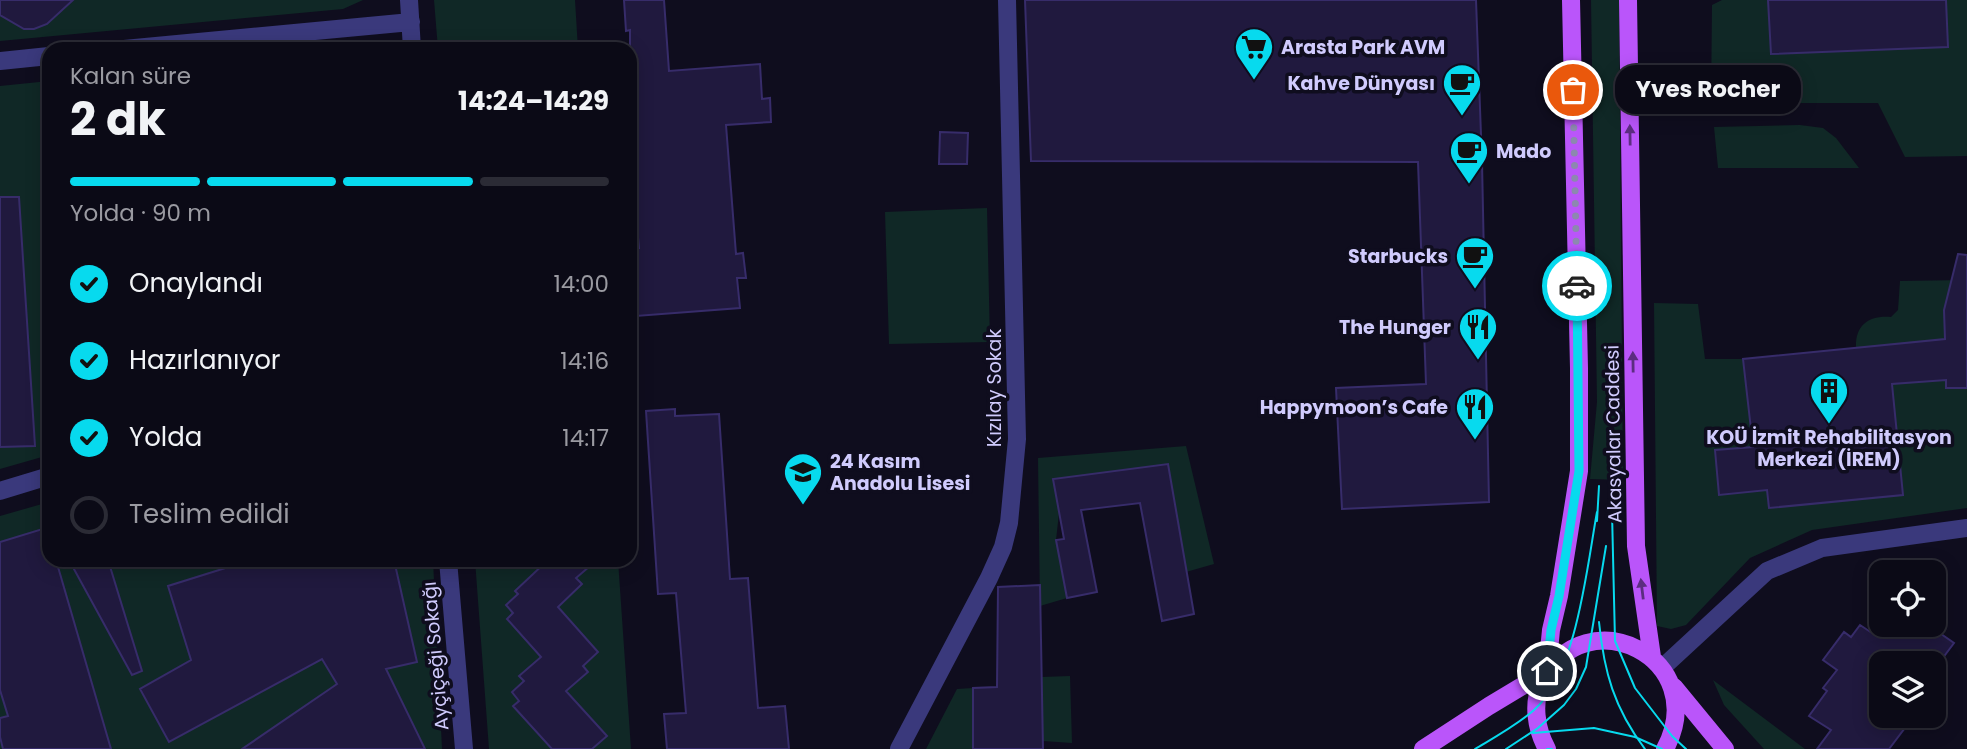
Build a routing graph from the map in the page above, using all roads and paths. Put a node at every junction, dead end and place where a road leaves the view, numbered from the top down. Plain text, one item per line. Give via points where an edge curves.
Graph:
1 (409, 0) edge
2 (1007, 0) edge
3 (1571, 0) edge
4 (1628, 0) edge
5 (411, 22) junction
6 (198, 42) edge
7 (412, 42) edge
8 (42, 58) edge
9 (0, 61) edge
10 (42, 479) edge
11 (0, 491) edge
12 (1967, 528) edge
13 (449, 567) edge
14 (1662, 669) junction
15 (1547, 671) junction
16 (464, 749) edge
17 (899, 749) edge
18 (1423, 749) edge
19 (1547, 749) edge
20 (1665, 749) edge
21 (1725, 749) edge

1 - 5 street
2 - 17 street, Kızılay Sokak via 1017,439 1009,523 989,578
3 - 15 main road, Akasyalar Caddesi via 1579,471
14 -> 4 main road, Akasyalar Caddesi via 1636,546
5 - 6 street
5 - 7 street
8 - 9 street
10 - 11 street
12 - 14 street via 1822,548 1767,571
13 - 16 street, Ayçiçeği Sokağı
14 - 15 main road via 1638,648 1615,641 1591,642 1570,650
14 - 20 main road, Akasyalar Caddesi via 1676,699 1676,718
14 - 21 main road
15 - 18 main road
15 - 19 main road, Akasyalar Caddesi via 1536,709

